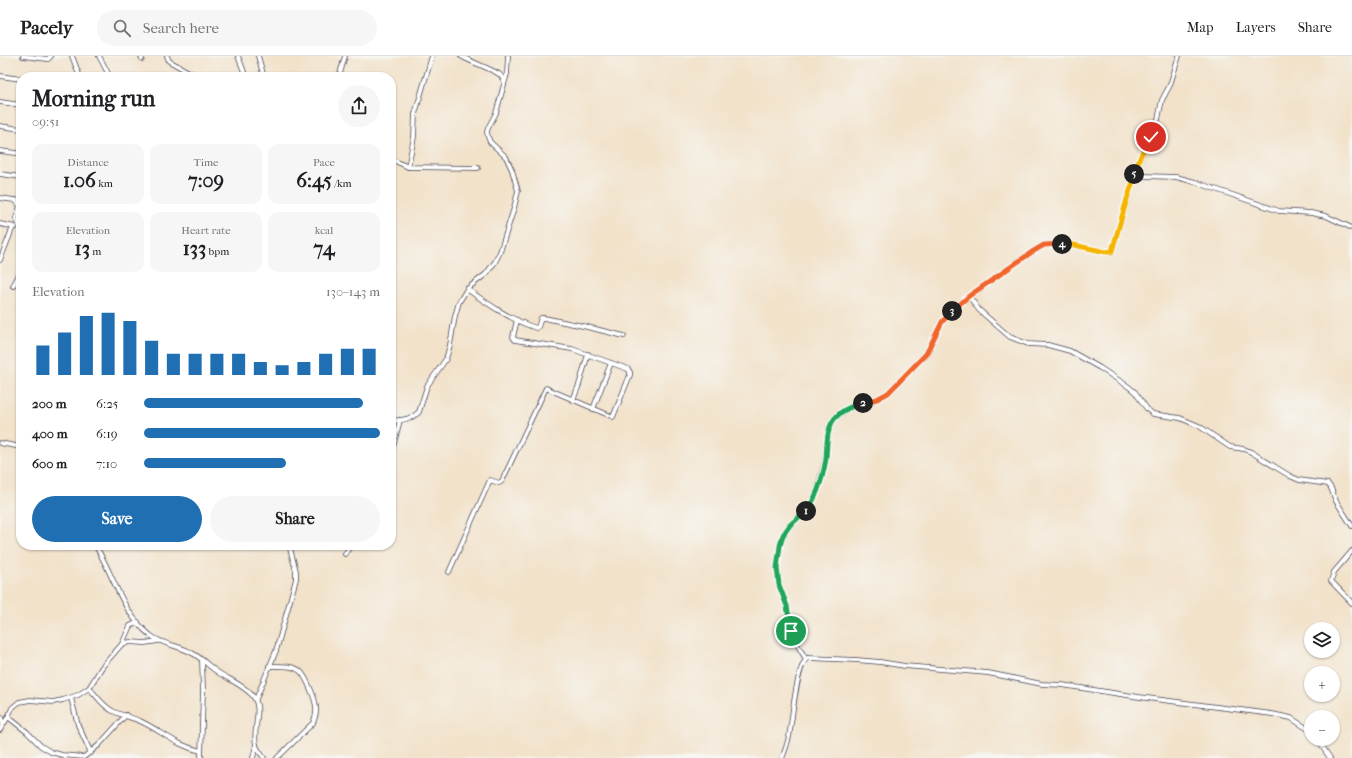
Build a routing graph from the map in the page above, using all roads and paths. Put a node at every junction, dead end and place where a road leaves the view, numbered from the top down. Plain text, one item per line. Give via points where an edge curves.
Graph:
1 (23, 56) edge
2 (51, 56) edge
3 (72, 56) edge
4 (99, 56) edge
5 (167, 56) edge
6 (238, 56) edge
7 (258, 56) edge
8 (345, 56) edge
9 (432, 56) edge
10 (461, 56) edge
11 (508, 56) edge
12 (1179, 56) edge
13 (78, 72) edge
14 (107, 72) edge
15 (189, 72) edge
16 (244, 72) edge
17 (263, 72) edge
18 (340, 72) edge
19 (0, 76) edge
20 (16, 78) edge
21 (505, 82) junction
22 (0, 102) edge
23 (16, 104) edge
24 (0, 126) edge
25 (16, 128) edge
26 (0, 152) edge
27 (16, 152) dead end
28 (396, 161) edge
29 (408, 167) junction
30 (478, 168) dead end
31 (0, 174) edge
32 (16, 176) edge
33 (1134, 179) junction
34 (0, 198) edge
35 (16, 200) edge
36 (0, 224) edge
37 (13, 227) junction
38 (16, 227) edge
39 (1352, 228) edge
40 (0, 260) edge
41 (16, 280) edge
42 (13, 286) dead end
43 (467, 289) junction
44 (969, 296) junction
45 (517, 320) junction
46 (624, 336) dead end
47 (588, 354) junction
48 (610, 363) junction
49 (573, 400) junction
50 (593, 409) junction
51 (396, 420) edge
52 (400, 420) junction
53 (396, 436) edge
54 (0, 443) edge
55 (16, 446) edge
56 (1352, 526) edge
57 (98, 550) edge
58 (290, 550) edge
59 (348, 550) edge
60 (1352, 550) edge
61 (345, 554) dead end
62 (449, 572) dead end
63 (1352, 603) edge
64 (138, 622) junction
65 (159, 641) junction
66 (122, 644) junction
67 (806, 659) junction
68 (202, 660) junction
69 (269, 666) junction
70 (89, 688) junction
71 (71, 698) junction
72 (256, 699) junction
73 (0, 715) edge
74 (126, 715) junction
75 (8, 717) junction
76 (3, 724) junction
77 (1304, 726) edge
78 (0, 730) edge
79 (256, 745) junction
80 (1322, 746) edge
81 (201, 751) junction
82 (91, 753) junction
83 (201, 758) edge
84 (253, 758) edge
85 (264, 758) edge
86 (277, 758) edge
87 (782, 758) edge
88 (1330, 758) edge

1 - 2 street via 48,59
3 - 13 street
4 - 14 street
5 - 15 street via 169,61
6 - 16 street
7 - 17 street
8 - 18 street
9 - 29 street via 415,114 414,137
10 - 21 street via 499,74
11 - 21 street
12 - 33 street via 1170,85 1162,100 1157,124 1136,168
19 - 20 street
21 - 43 street via 496,113 488,128 488,138 506,157 516,184 517,198 495,262 486,274
22 - 23 street
24 - 25 street
26 - 27 street
28 - 29 street
29 - 30 street
31 - 32 street
33 - 39 street via 1143,176 1176,177 1279,211 1326,216
33 - 44 street via 1112,251 1074,245 1044,245
34 - 35 street
36 - 37 street
37 - 38 street
37 - 40 street
41 - 42 street
43 - 45 street
43 - 52 street via 454,316 446,359 427,386 418,412 411,418
44 - 56 street via 980,310 1010,337 1028,344 1048,345 1070,351 1129,387 1153,414 1180,418 1199,426 1224,444 1251,452 1299,480 1328,484
44 - 67 street via 942,322 926,354 888,393 847,409 835,418 829,428 825,461 817,491 811,505 783,535 777,568 791,631
45 - 46 street via 536,328 541,318 544,318
45 - 47 street via 513,334 515,340 563,347
47 - 48 street
47 - 49 street
48 - 50 street
48 - 50 street via 630,372 614,416
49 - 50 street
49 - 62 street via 546,388 502,481 499,483 490,480
51 - 52 street
52 - 53 street
54 - 55 street
57 - 64 street via 120,597
58 - 69 street via 296,580 282,632
59 - 61 street
60 - 63 street via 1334,572 1331,581
64 - 65 street
64 - 66 street via 130,626
65 - 66 street
65 - 68 street via 193,653
66 - 70 street via 102,667
67 - 77 street via 856,660 994,674 1042,684 1062,684 1279,715 1291,718
67 - 87 street via 794,698 788,739
68 - 72 street via 242,686
68 - 81 street
69 - 72 street
69 - 86 street via 295,668 301,671 316,708 313,723
70 - 71 street
70 - 74 street via 106,707
71 - 75 street via 53,702 19,702 12,708
71 - 82 street via 78,724
72 - 79 street
73 - 76 street
74 - 81 street via 141,721 182,746
74 - 82 street
75 - 76 street
75 - 82 street via 41,746 52,752 76,757 84,757
76 - 78 street
79 - 84 street
79 - 85 street
80 - 88 street
81 - 83 street

